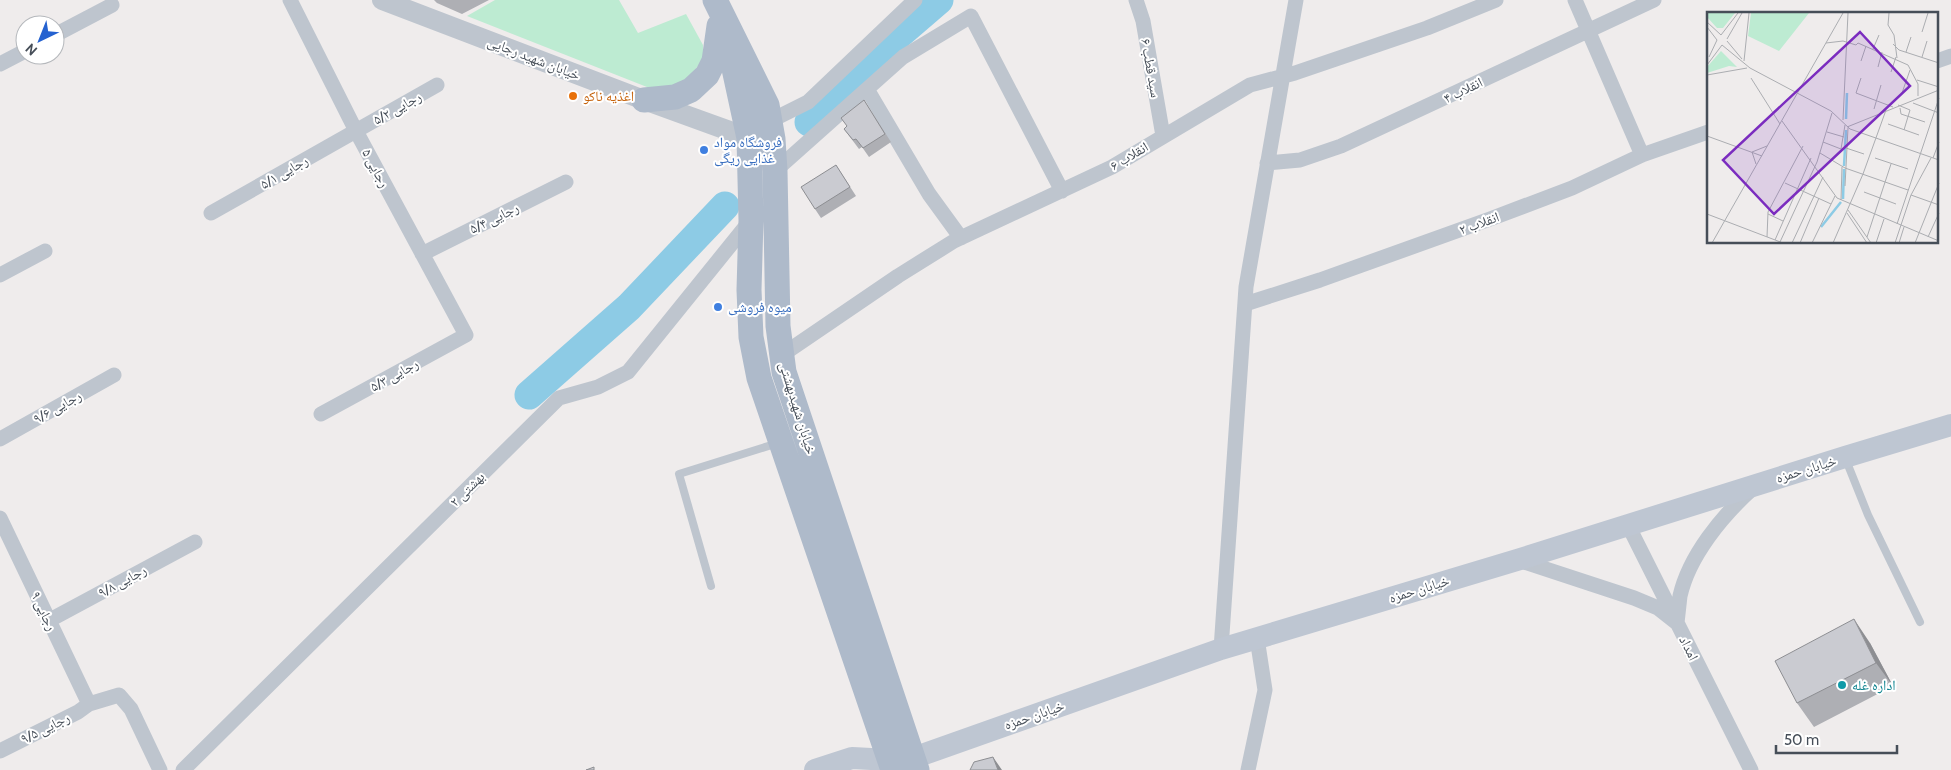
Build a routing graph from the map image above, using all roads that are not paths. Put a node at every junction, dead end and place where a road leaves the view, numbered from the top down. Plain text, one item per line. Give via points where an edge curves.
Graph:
1 (290, 0) edge
2 (382, 0) edge
3 (915, 0) edge
4 (1136, 0) edge
5 (1296, 0) edge
6 (1496, 0) edge
7 (1575, 0) edge
8 (1654, 0) edge
9 (112, 5) dead end
10 (718, 6) edge
11 (65, 30) edge
12 (1588, 30) junction
13 (15, 56) edge
14 (1951, 56) edge
15 (1938, 61) edge
16 (0, 64) edge
17 (1282, 77) junction
18 (437, 85) dead end
19 (867, 89) junction
20 (644, 100) junction
21 (356, 131) junction
22 (1707, 132) edge
23 (764, 133) junction
24 (1163, 136) junction
25 (1642, 155) junction
26 (1267, 163) junction
27 (775, 171) junction
28 (566, 182) dead end
29 (1062, 191) junction
30 (211, 213) dead end
31 (751, 220) junction
32 (960, 238) junction
33 (45, 251) dead end
34 (422, 254) junction
35 (0, 275) edge
36 (1245, 304) junction
37 (466, 335) joint
38 (782, 355) junction
39 (114, 375) dead end
40 (321, 414) dead end
41 (1951, 425) edge
42 (0, 439) edge
43 (780, 443) junction
44 (1845, 457) junction
45 (1758, 484) junction
46 (0, 518) edge
47 (1628, 525) junction
48 (195, 542) dead end
49 (7, 550) edge
50 (1517, 560) junction
51 (710, 586) dead end
52 (48, 621) junction
53 (1920, 622) dead end
54 (1677, 623) junction
55 (1257, 638) junction
56 (1221, 649) junction
57 (89, 704) junction
58 (0, 751) edge
59 (897, 766) edge
60 (160, 770) edge
61 (184, 770) edge
62 (815, 770) edge
63 (1248, 770) edge
64 (1751, 770) edge

1 - 21 street, رجایی ۵
2 - 20 street, خیابان شهید رجایی
3 - 23 street via 808,102
4 - 24 street, سید قطب ۶ via 1143,21
5 - 17 street
6 - 17 street, انقلاب ۶ via 1427,28
7 - 12 street
8 - 12 street, انقلاب ۴
9 - 11 street
10 - 20 main road via 714,61 707,76 691,90 675,97
10 - 23 main road, خیابان شهیدبهشتی via 767,104
12 - 25 street
12 - 26 street, انقلاب ۴ via 1341,146 1300,160
13 - 16 street
14 - 15 street
17 - 24 street, انقلاب ۶ via 1250,85
17 - 26 street
18 - 21 street, رجایی ۵/۲
19 - 27 street
19 - 29 street via 903,57 972,16
19 - 32 street via 929,194
20 - 23 street, خیابان شهید رجایی
21 - 30 street, رجایی ۵/۱
21 - 34 street, رجایی ۵
22 - 25 street, انقلاب ۲
23 - 27 main road, خیابان شهیدبهشتی
23 - 31 main road, خیابان شهیدبهشتی
24 - 29 street, انقلاب ۶ via 1112,167
25 - 36 street, انقلاب ۲ via 1572,188 1490,219
26 - 36 street
27 - 38 main road, خیابان شهیدبهشتی via 778,326
28 - 34 street, رجایی ۵/۴
29 - 32 street, انقلاب ۶
31 - 43 main road, خیابان شهیدبهشتی via 751,336 759,378
31 - 61 street, بهشتی ۲ via 628,372 598,387 559,398
32 - 38 street, انقلاب ۶
33 - 35 street
34 - 37 street, رجایی ۵
36 - 56 street
37 - 40 street, رجایی ۵/۳
38 - 59 main road, خیابان شهیدبهشتی via 784,372
39 - 42 street, رجایی ۹/۶
41 - 44 main road, خیابان حمزه
43 - 51 lane via 679,474
43 - 59 main road, خیابان شهیدبهشتی
44 - 45 main road, خیابان حمزه
44 - 53 lane via 1868,514
45 - 47 main road, خیابان حمزه
45 - 54 street via 1715,528 1690,569 1680,596
46 - 49 street, رجایی ۹
47 - 50 main road, خیابان حمزه
47 - 54 street, امداد
48 - 52 street, رجایی ۹/۸
49 - 52 street, رجایی ۹
50 - 54 street via 1634,598 1658,608
50 - 55 main road, خیابان حمزه
52 - 57 street, رجایی ۹
54 - 64 street, امداد
55 - 56 main road, خیابان حمزه
55 - 63 street via 1265,690
56 - 59 main road, خیابان حمزه
57 - 58 street, رجایی ۹/۵
57 - 60 street, رجایی ۹/۵ via 119,695 131,708
59 - 62 main road, خیابان حمزه via 852,758

